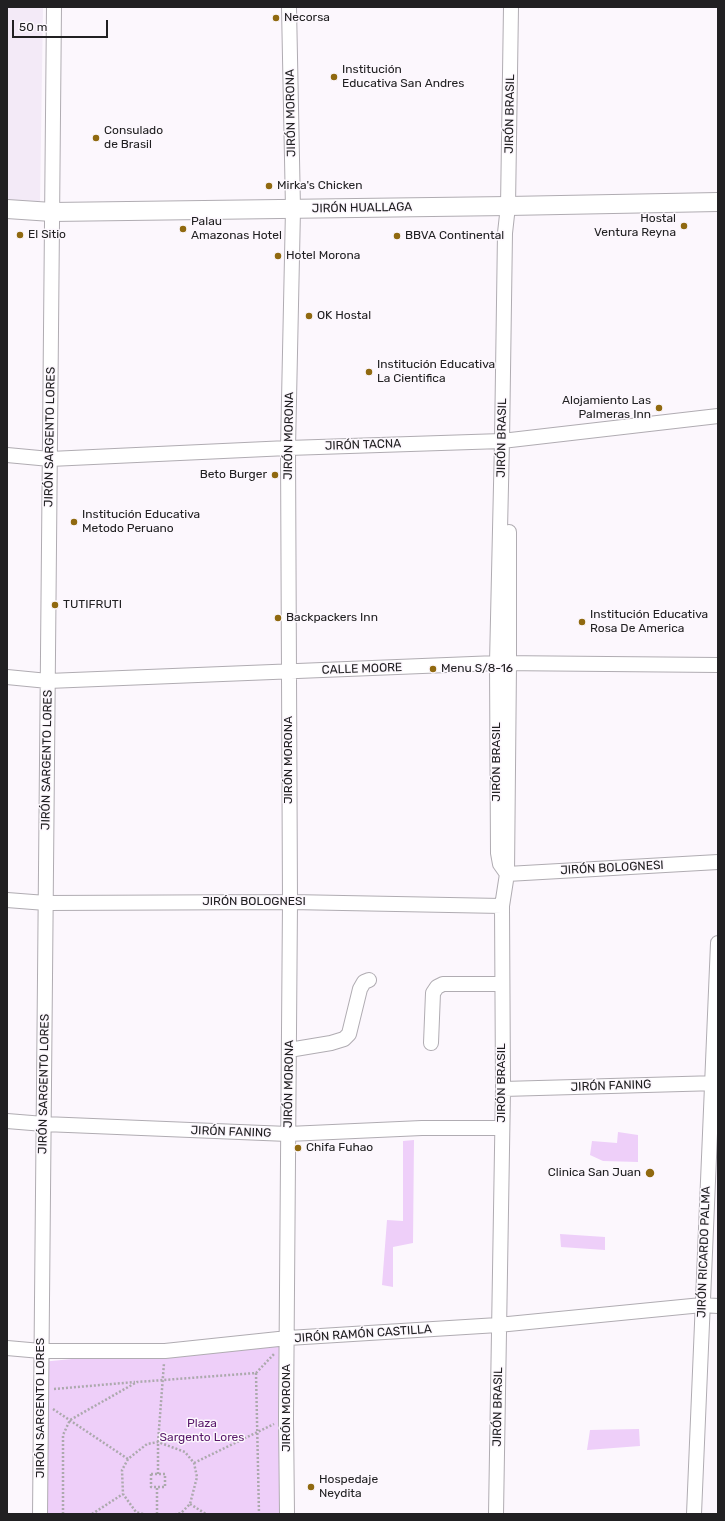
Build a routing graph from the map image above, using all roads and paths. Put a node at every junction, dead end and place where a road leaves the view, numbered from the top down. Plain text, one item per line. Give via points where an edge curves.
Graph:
1 (54, 7) edge
2 (289, 7) edge
3 (511, 7) edge
4 (718, 202) edge
5 (508, 206) junction
6 (7, 209) edge
7 (293, 209) junction
8 (52, 212) junction
9 (718, 416) edge
10 (506, 441) junction
11 (288, 448) junction
12 (7, 455) edge
13 (50, 459) junction
14 (503, 664) junction
15 (718, 665) edge
16 (289, 672) junction
17 (7, 677) edge
18 (48, 682) junction
19 (718, 862) edge
20 (507, 874) junction
21 (7, 900) edge
22 (290, 902) junction
23 (46, 903) junction
24 (502, 906) junction
25 (718, 943) edge
26 (370, 980) dead end
27 (502, 984) junction
28 (431, 1043) dead end
29 (289, 1050) junction
30 (715, 1083) edge
31 (503, 1089) junction
32 (7, 1121) edge
33 (44, 1124) junction
34 (502, 1128) junction
35 (288, 1134) junction
36 (702, 1305) junction
37 (718, 1306) edge
38 (498, 1325) junction
39 (288, 1338) junction
40 (7, 1348) edge
41 (165, 1350) junction
42 (41, 1351) junction
43 (163, 1380) junction
44 (137, 1382) junction
45 (41, 1396) junction
46 (286, 1418) junction
47 (70, 1420) junction
48 (258, 1432) junction
49 (158, 1442) junction
50 (128, 1458) junction
51 (194, 1463) junction
52 (158, 1474) junction
53 (157, 1487) junction
54 (123, 1494) junction
55 (190, 1504) junction
56 (40, 1514) edge
57 (63, 1514) edge
58 (92, 1514) edge
59 (143, 1514) edge
60 (157, 1514) edge
61 (176, 1514) edge
62 (206, 1514) edge
63 (259, 1514) edge
64 (287, 1514) edge
65 (496, 1514) edge
66 (694, 1514) edge

1 - 8 street, JIRÓN SARGENTO LORES
2 - 7 street, JIRÓN MORONA
3 - 5 street, JIRÓN BRASIL
4 - 5 main road, JIRÓN HUALLAGA
5 - 7 main road, JIRÓN HUALLAGA
5 - 10 street, JIRÓN BRASIL via 512,234
6 - 8 main road, JIRÓN HUALLAGA
7 - 8 main road, JIRÓN HUALLAGA
7 - 11 street, JIRÓN MORONA
8 - 13 street, JIRÓN SARGENTO LORES
9 - 10 street, JIRÓN TACNA
10 - 11 street, JIRÓN TACNA
10 - 14 street, JIRÓN BRASIL
11 - 13 street, JIRÓN TACNA
11 - 16 street, JIRÓN MORONA
12 - 13 street, JIRÓN TACNA
13 - 18 street, JIRÓN SARGENTO LORES
14 - 15 street, CALLE MOORE
14 - 16 street, CALLE MOORE
14 - 20 street, JIRÓN BRASIL
16 - 18 street, CALLE MOORE
16 - 22 street, JIRÓN MORONA
17 - 18 street, CALLE MOORE
18 - 23 street, JIRÓN SARGENTO LORES
19 - 20 street, JIRÓN BOLOGNESI
20 - 24 street, JIRÓN BRASIL
21 - 23 street, JIRÓN BOLOGNESI
22 - 23 street, JIRÓN BOLOGNESI
22 - 24 street, JIRÓN BOLOGNESI
22 - 29 street, JIRÓN MORONA
23 - 33 street, JIRÓN SARGENTO LORES
24 - 27 street, JIRÓN BRASIL
25 - 30 street, JIRÓN RICARDO PALMA
26 - 29 street via 364,982 360,989 349,1034 344,1039
27 - 28 street via 443,984 437,987 433,993
27 - 31 street, JIRÓN BRASIL
29 - 35 street, JIRÓN MORONA
30 - 31 street, JIRÓN FANING
30 - 36 street, JIRÓN RICARDO PALMA
31 - 34 street, JIRÓN BRASIL
32 - 33 street, JIRÓN FANING
33 - 35 street, JIRÓN FANING
33 - 42 street, JIRÓN SARGENTO LORES
34 - 35 street, JIRÓN FANING via 422,1128
34 - 38 street, JIRÓN BRASIL
35 - 39 street, JIRÓN MORONA
36 - 37 street, JIRÓN RAMÓN CASTILLA
36 - 38 street, JIRÓN RAMÓN CASTILLA
36 - 66 street, JIRÓN RICARDO PALMA
38 - 39 street, JIRÓN RAMÓN CASTILLA
38 - 65 street, JIRÓN BRASIL
39 - 41 street, JIRÓN RAMÓN CASTILLA
39 - 46 street, JIRÓN MORONA
40 - 42 street, JIRÓN RAMÓN CASTILLA
41 - 42 street, JIRÓN RAMÓN CASTILLA
41 - 43 path
42 - 45 street, JIRÓN SARGENTO LORES
43 - 44 path
43 - 48 path via 256,1373
43 - 49 path
44 - 45 path
44 - 47 path
45 - 47 path
45 - 56 street, JIRÓN SARGENTO LORES
46 - 48 path
46 - 64 street, JIRÓN MORONA
47 - 50 path
47 - 57 path via 62,1435
48 - 51 path
48 - 63 path
49 - 50 path via 146,1444
49 - 51 path via 185,1452
49 - 52 path
50 - 54 path via 122,1470
51 - 55 path via 198,1477
52 - 53 path via 151,1474 151,1487
52 - 53 path via 165,1474 165,1487
53 - 60 path
54 - 58 path
54 - 59 path via 136,1512
55 - 61 path via 181,1513
55 - 62 path

